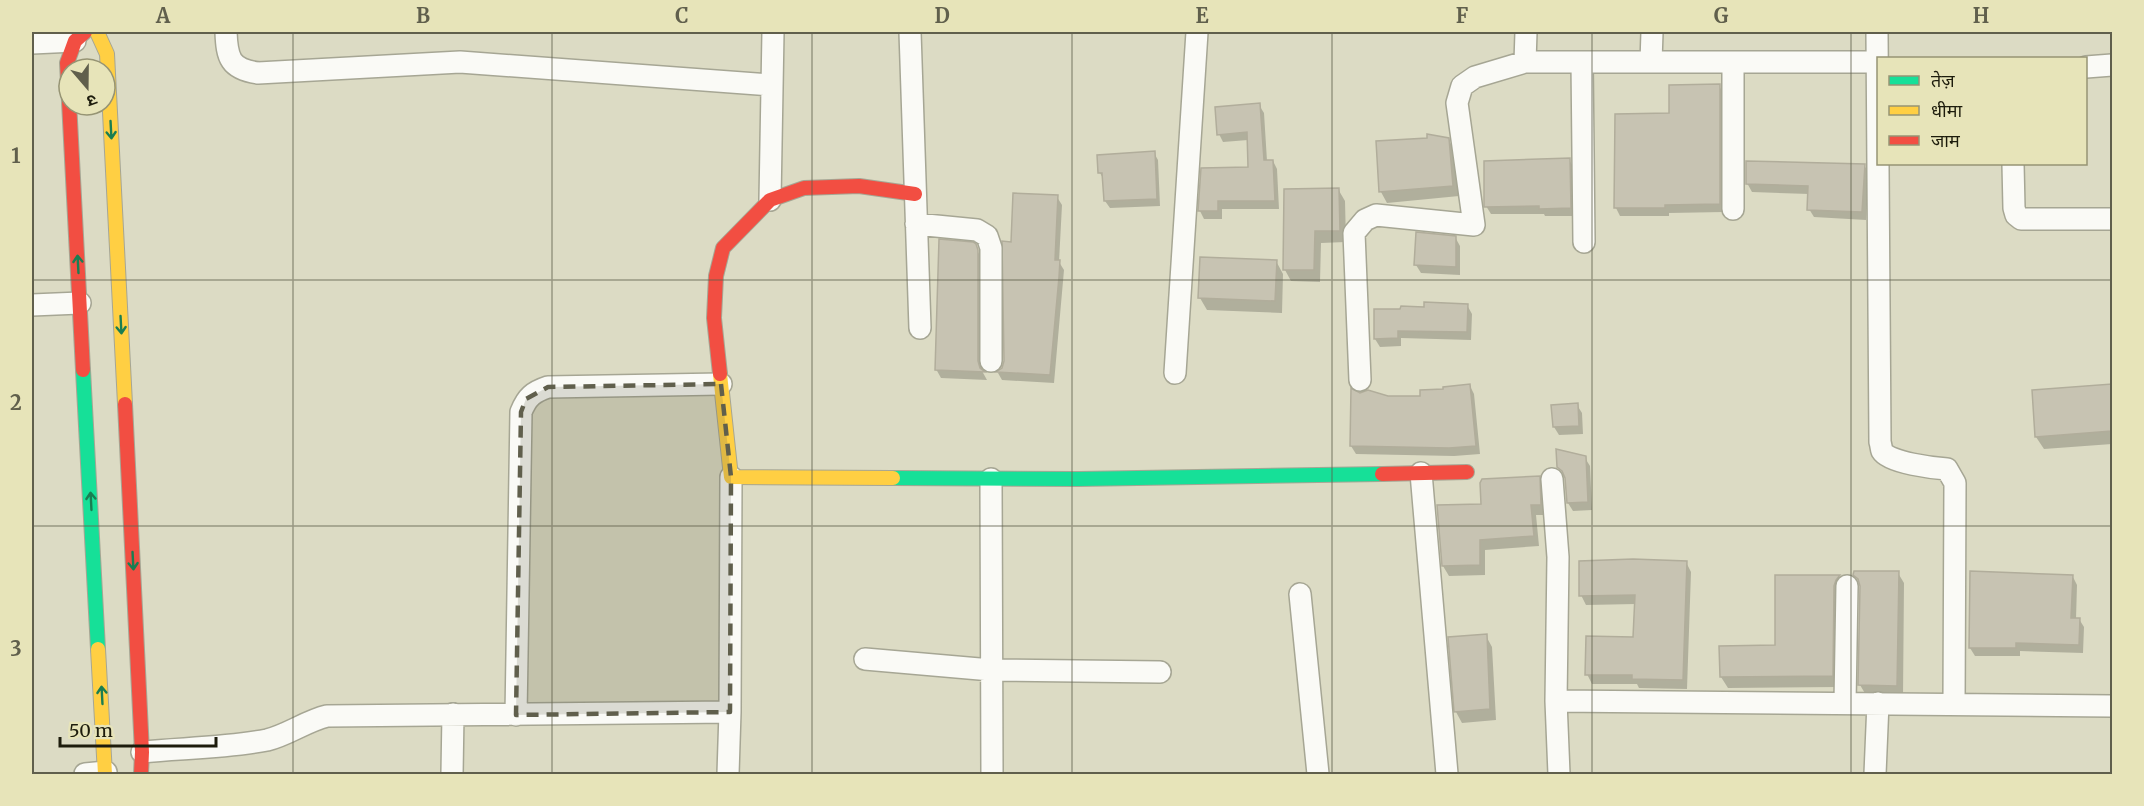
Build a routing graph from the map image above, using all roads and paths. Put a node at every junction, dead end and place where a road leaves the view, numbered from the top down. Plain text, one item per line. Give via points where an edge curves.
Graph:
1 (97, 32) edge
2 (226, 32) edge
3 (772, 32) edge
4 (910, 32) edge
5 (1197, 32) edge
6 (1526, 32) edge
7 (1652, 32) edge
8 (1876, 32) edge
9 (80, 36) edge
10 (32, 43) edge
11 (1525, 62) junction
12 (1582, 62) junction
13 (1651, 62) junction
14 (1733, 62) junction
15 (1877, 62) edge
16 (2112, 65) edge
17 (2087, 67) edge
18 (772, 85) junction
19 (1878, 165) edge
20 (2013, 165) edge
21 (915, 194) junction
22 (770, 200) junction
23 (1733, 209) dead end
24 (2112, 219) edge
25 (916, 224) junction
26 (1584, 242) dead end
27 (80, 303) junction
28 (32, 305) edge
29 (920, 328) dead end
30 (991, 361) dead end
31 (1175, 373) dead end
32 (1360, 380) dead end
33 (721, 384) junction
34 (1467, 472) dead end
35 (1420, 473) junction
36 (731, 477) junction
37 (991, 479) junction
38 (1552, 479) dead end
39 (1847, 586) dead end
40 (1300, 594) dead end
41 (865, 659) dead end
42 (991, 670) junction
43 (1160, 672) dead end
44 (1556, 701) junction
45 (1845, 703) junction
46 (1878, 703) junction
47 (1954, 704) junction
48 (2112, 706) edge
49 (730, 712) junction
50 (453, 714) junction
51 (516, 715) junction
52 (142, 752) junction
53 (105, 773) edge
54 (85, 774) edge
55 (141, 774) edge
56 (452, 774) edge
57 (728, 774) edge
58 (992, 774) edge
59 (1318, 774) edge
60 (1447, 774) edge
61 (1559, 774) edge
62 (1875, 774) edge

1 -> 52 street via 107,54
2 - 18 street via 228,55 234,65 258,73 460,62
3 - 18 street
4 - 21 street
5 - 31 street
6 - 11 street
7 - 13 street
8 - 15 street
9 - 10 street
27 -> 9 street via 67,63
11 - 12 street
11 - 32 street via 1475,77 1462,86 1457,103 1474,225 1376,214 1354,233
12 - 13 street
12 - 26 street
13 - 14 street
14 - 15 street
14 - 23 street
16 - 17 street
18 - 22 street
19 - 47 street via 1880,442 1882,452 1889,458 1947,469 1955,483
20 - 24 street via 2014,208 2021,219
21 - 22 street via 859,186 804,188
21 - 25 street
22 - 33 street via 723,248 716,276 714,318
25 - 29 street
25 - 30 street via 977,230 987,236 991,248
27 - 28 street
53 -> 27 street
33 - 36 street
33 - 51 street via 548,387 526,399 521,412
34 - 35 street
35 - 37 street
35 - 60 street
36 - 37 street
36 - 49 street
37 - 42 street
38 - 44 street via 1558,557
39 - 45 street
40 - 59 street
41 - 42 street
42 - 43 street
42 - 58 street
44 - 45 street
44 - 61 street
45 - 46 street
46 - 47 street
46 - 62 street
47 - 48 street
49 - 51 street
49 - 57 street
50 - 51 street
50 - 52 street via 327,716 270,739
50 - 56 street
52 - 55 street
53 - 54 street

